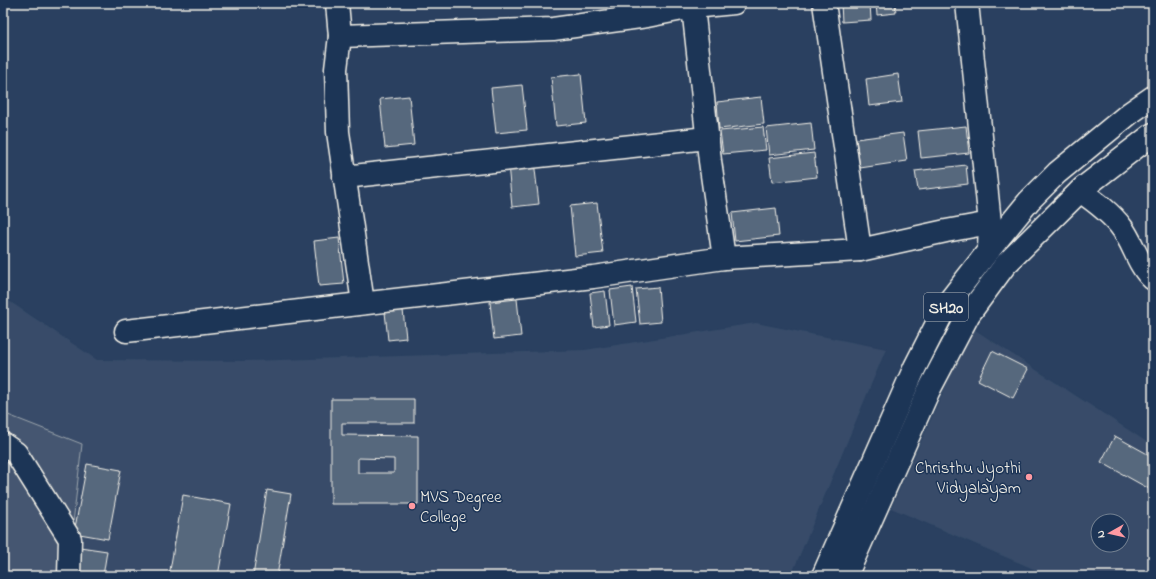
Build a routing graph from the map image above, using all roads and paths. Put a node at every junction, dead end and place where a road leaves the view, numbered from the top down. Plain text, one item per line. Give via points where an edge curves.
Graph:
1 (337, 3) edge
2 (734, 3) edge
3 (824, 3) edge
4 (966, 3) edge
5 (691, 5) edge
6 (641, 10) edge
7 (340, 36) junction
8 (1153, 97) edge
9 (1153, 134) edge
10 (707, 138) junction
11 (344, 177) junction
12 (1080, 190) junction
13 (990, 223) junction
14 (860, 250) junction
15 (989, 250) junction
16 (724, 258) junction
17 (1153, 279) edge
18 (363, 303) junction
19 (126, 331) dead end
20 (3, 444) edge
21 (840, 574) edge
22 (69, 576) edge

1 - 7 street
2 - 5 street
3 - 14 street
4 - 13 street
5 - 6 street
5 - 10 street
6 - 7 street via 552,29
7 - 11 street via 336,69 338,132
8 - 15 street, SH20 via 1056,173
9 - 12 street, SH20
10 - 11 street
10 - 16 street
11 - 18 street
12 - 17 street via 1107,210 1123,229 1138,258
12 - 21 street, SH20 via 1005,265 969,314 928,392
13 - 14 street
13 - 15 street
14 - 16 street
15 - 21 street, SH20 via 948,304 915,367
16 - 18 street via 593,277
18 - 19 street
20 - 22 street via 16,453 70,539

